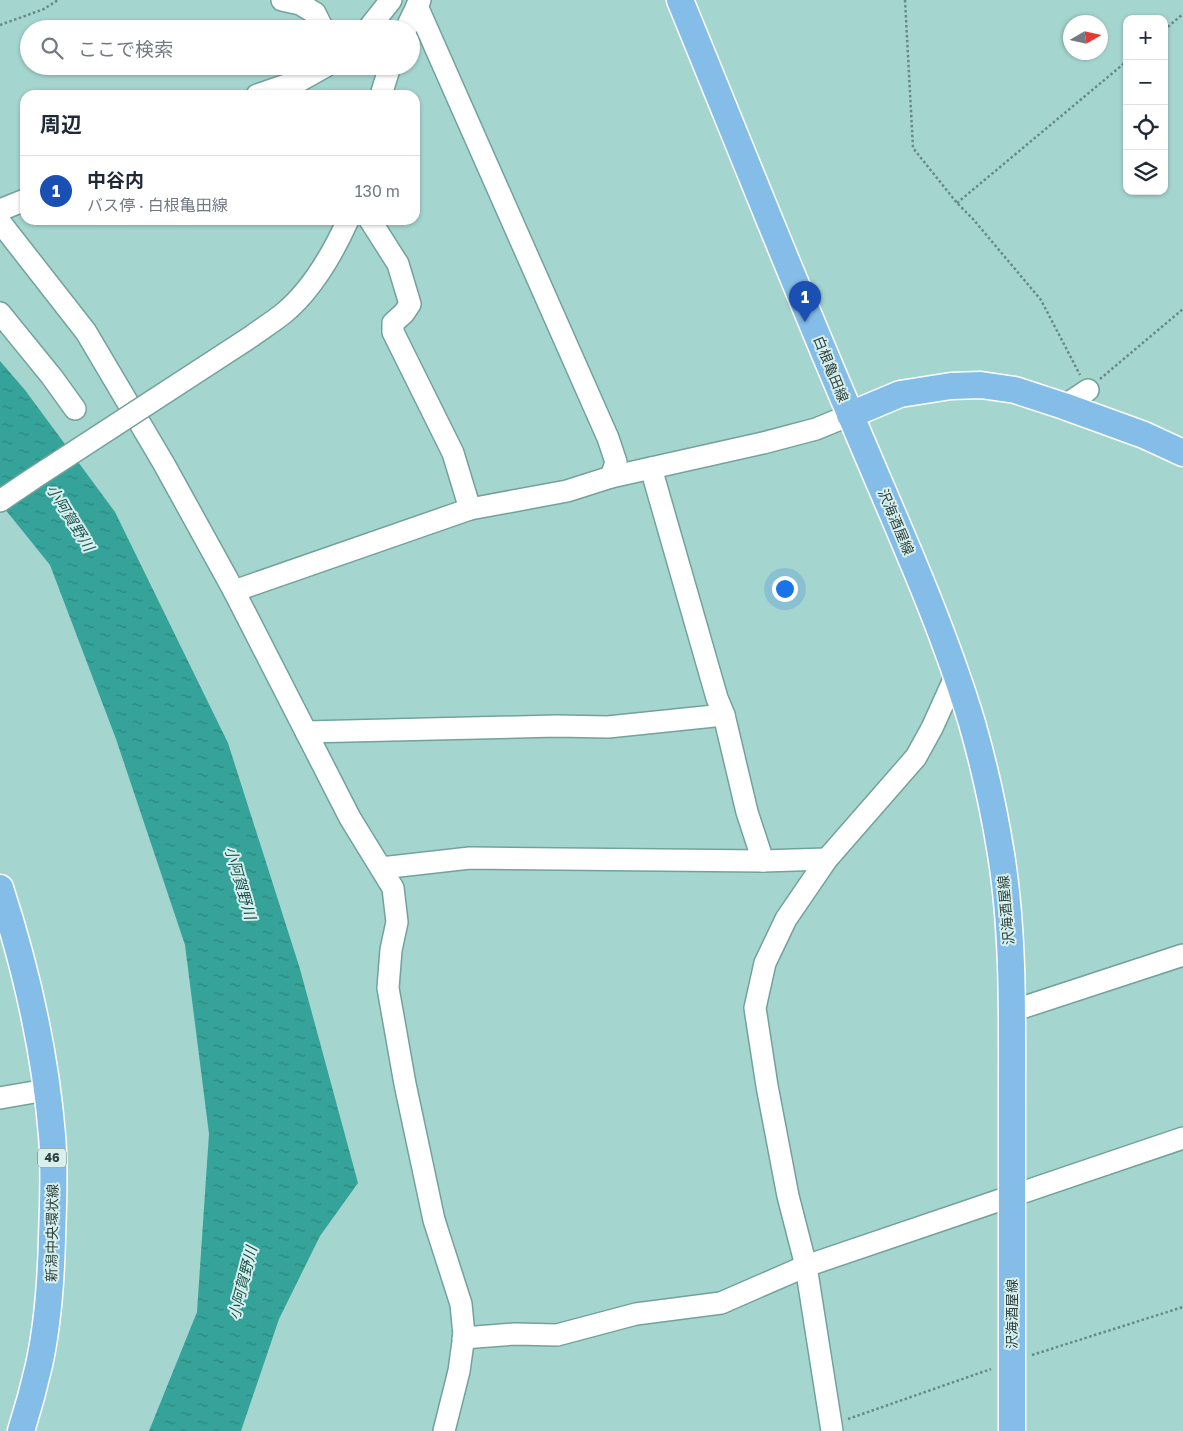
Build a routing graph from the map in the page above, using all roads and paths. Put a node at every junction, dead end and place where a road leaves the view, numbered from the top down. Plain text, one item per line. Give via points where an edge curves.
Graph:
1 (58, 0) edge
2 (282, 0) edge
3 (391, 0) edge
4 (680, 0) edge
5 (905, 0) edge
6 (418, 3) edge
7 (1183, 14) edge
8 (318, 20) edge
9 (375, 20) edge
10 (410, 20) edge
11 (0, 25) edge
12 (1168, 27) edge
13 (1123, 64) edge
14 (316, 75) edge
15 (387, 75) edge
16 (302, 87) edge
17 (286, 90) edge
18 (383, 90) edge
19 (20, 202) edge
20 (957, 203) junction
21 (0, 210) edge
22 (0, 222) edge
23 (346, 225) edge
24 (373, 225) edge
25 (1183, 310) edge
26 (0, 313) edge
27 (1088, 390) junction
28 (1064, 406) junction
29 (75, 409) dead end
30 (850, 415) junction
31 (1182, 455) edge
32 (651, 468) junction
33 (611, 477) junction
34 (0, 501) edge
35 (470, 509) junction
36 (234, 591) junction
37 (956, 675) junction
38 (724, 715) junction
39 (306, 732) junction
40 (827, 859) junction
41 (764, 861) junction
42 (381, 868) junction
43 (0, 888) edge
44 (1183, 955) edge
45 (1012, 1011) junction
46 (46, 1090) junction
47 (0, 1098) edge
48 (1183, 1138) edge
49 (1012, 1195) junction
50 (806, 1266) junction
51 (1183, 1307) edge
52 (463, 1338) junction
53 (1012, 1362) junction
54 (832, 1428) edge
55 (21, 1431) edge
56 (444, 1431) edge
57 (1012, 1431) edge

1 - 11 path via 44,9
2 - 8 street via 300,4 315,13
3 - 9 street
4 - 30 main road, 白根亀田線
5 - 20 path via 914,148
6 - 10 street
6 - 33 street via 608,438 616,462
7 - 12 path
13 - 20 path
14 - 16 street
15 - 18 street
16 - 17 street
19 - 21 street
20 - 27 path via 1041,300
22 - 36 street via 86,332
23 - 34 street, bridge via 336,247 311,284 285,312
24 - 35 street via 398,264 410,304 393,323 393,332 453,453
25 - 27 path
26 - 29 street
27 - 28 street
28 - 30 main road, 白根亀田線 via 1015,390 980,385 951,386 900,394
28 - 31 main road, 白根亀田線 via 1144,435
30 - 32 street via 807,431
30 - 37 main road, 沢海酒屋線 via 898,525
32 - 33 street
32 - 38 street
33 - 35 street via 567,491
35 - 36 street
36 - 39 street
37 - 40 street via 916,757
37 - 45 main road, 沢海酒屋線 via 972,726 1001,854 1007,903
38 - 39 street via 608,727
38 - 41 street via 747,812
39 - 42 street via 350,818
40 - 41 street
40 - 50 street via 786,918 766,963 755,1008 788,1196
41 - 42 street via 470,858
42 - 52 street via 393,888 397,922 388,988 403,1075 434,1220 461,1304
43 - 46 main road, 新潟中央環状線 / 46 via 17,942
44 - 45 street
45 - 49 main road, 沢海酒屋線
46 - 47 street
46 - 55 main road, 新潟中央環状線 / 46 via 52,1136 54,1198 51,1284 40,1364
48 - 49 street
49 - 50 street
49 - 53 main road, 沢海酒屋線
50 - 52 street via 721,1303 636,1314 557,1335
50 - 54 street
51 - 53 path
52 - 56 street via 459,1371
53 - 54 path
53 - 57 main road, 沢海酒屋線

